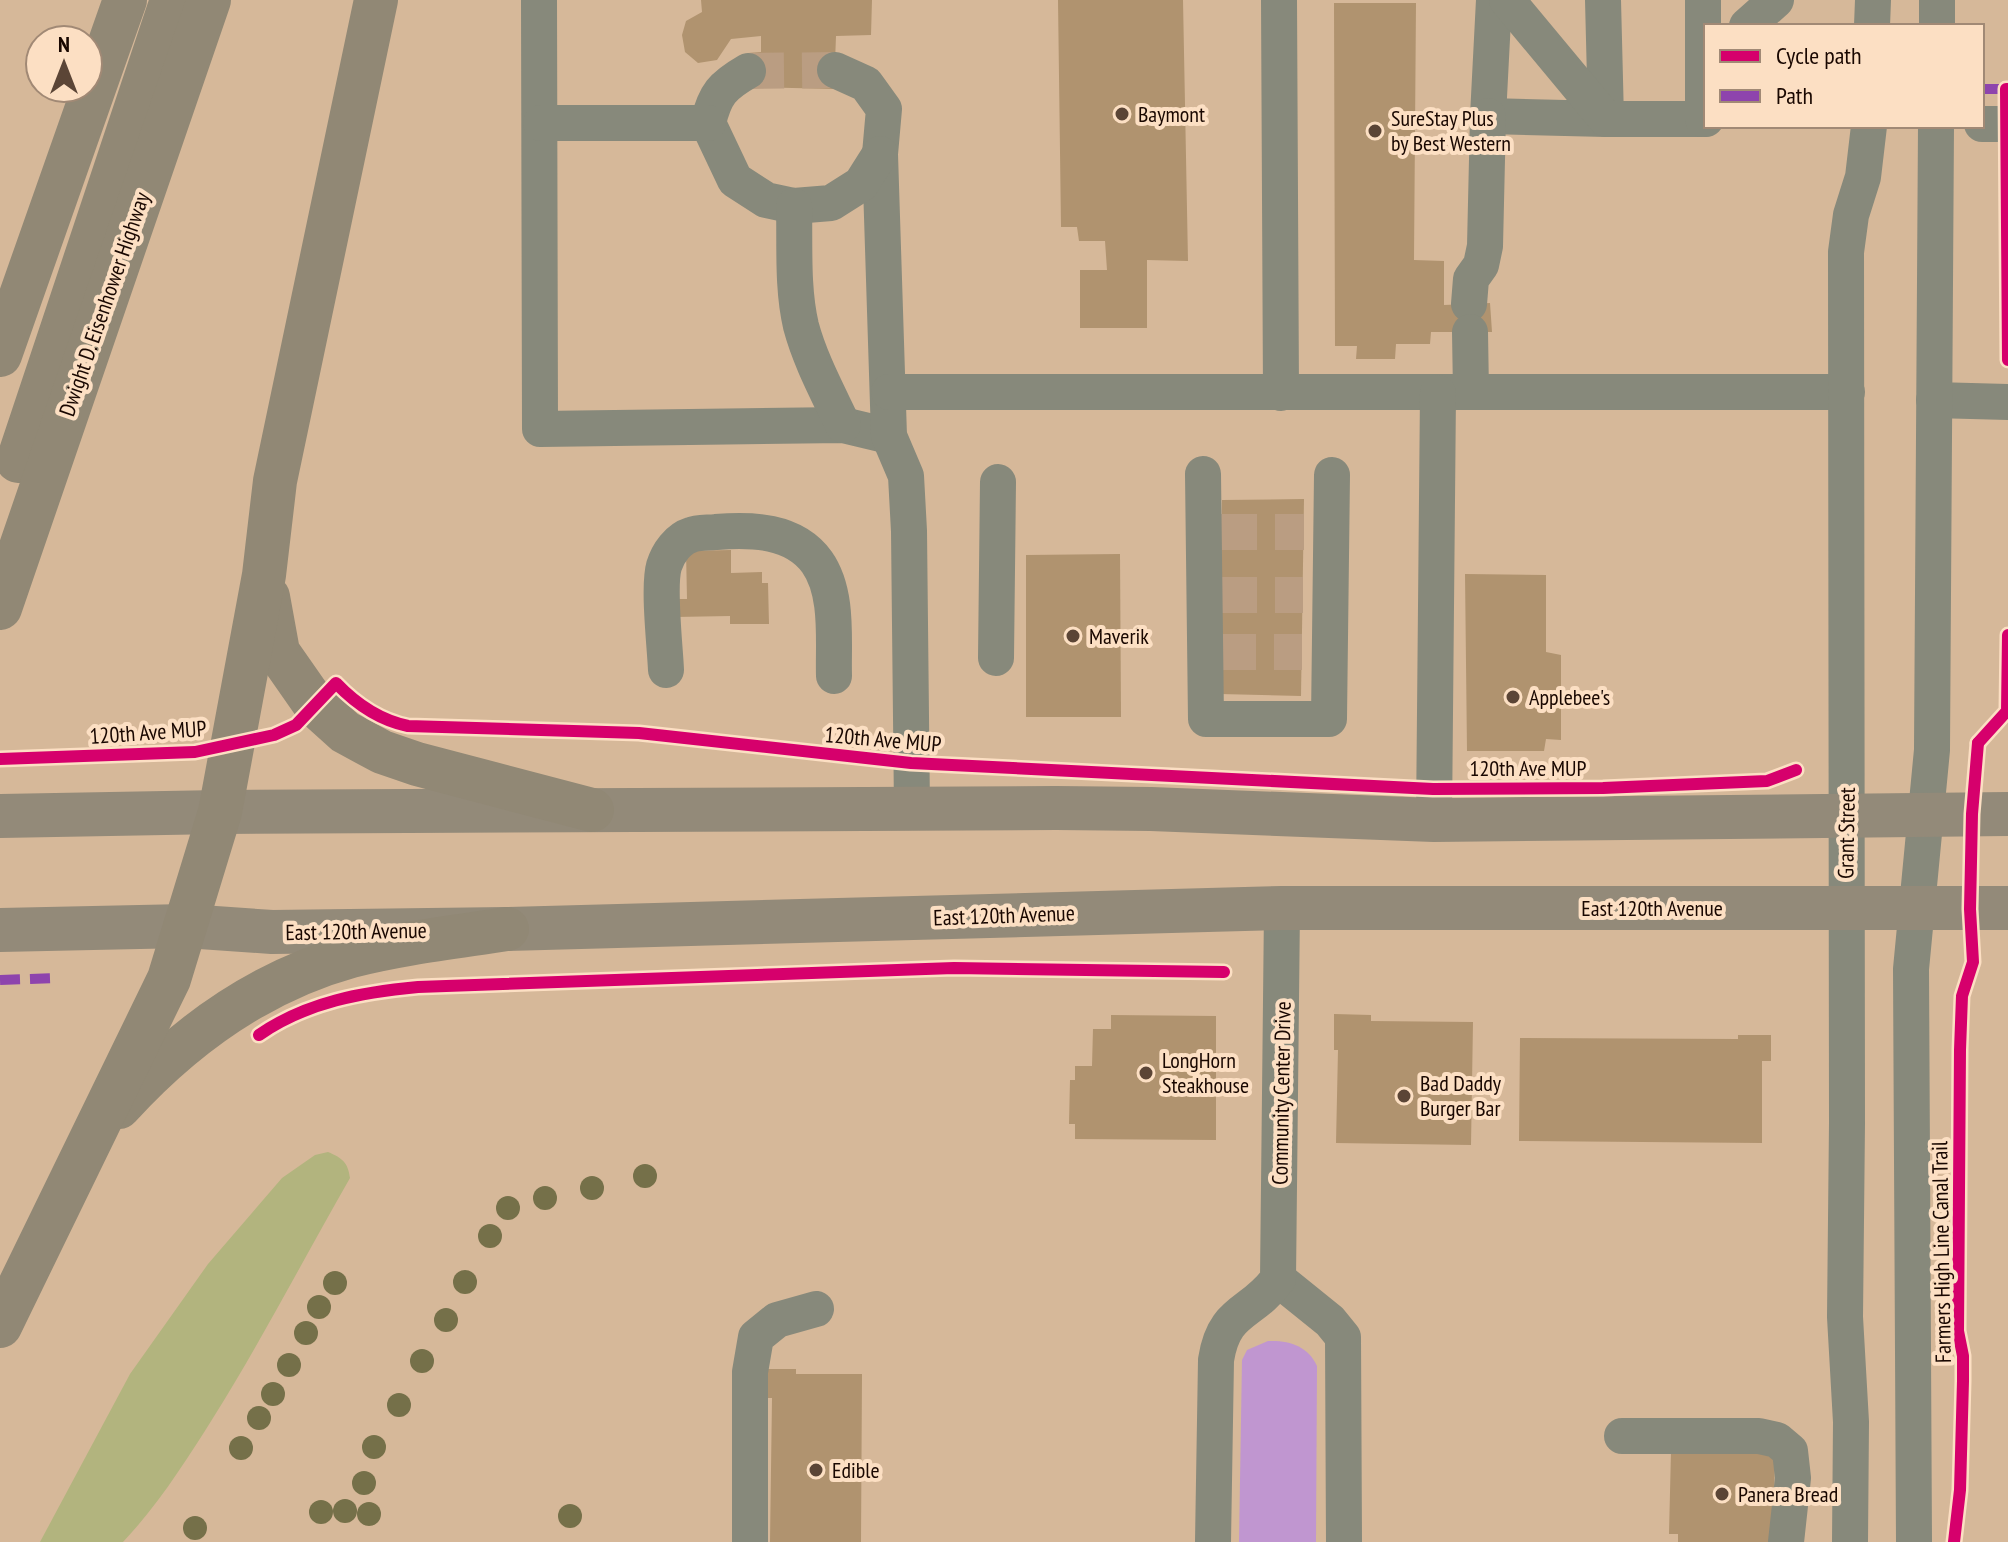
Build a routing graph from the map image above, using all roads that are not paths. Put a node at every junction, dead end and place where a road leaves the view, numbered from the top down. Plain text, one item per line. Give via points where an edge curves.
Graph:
1 (95, 0) edge
2 (125, 0) edge
3 (172, 0) edge
4 (209, 0) edge
5 (376, 0) edge
6 (539, 0) edge
7 (1279, 0) edge
8 (1494, 0) edge
9 (1507, 0) edge
10 (1603, 0) edge
11 (1703, 0) edge
12 (1776, 0) edge
13 (1873, 0) edge
14 (1937, 0) edge
15 (87, 24) edge
16 (1749, 24) edge
17 (1872, 24) edge
18 (1937, 24) edge
19 (835, 70) tunnel mouth
20 (748, 71) tunnel mouth
21 (1704, 78) edge
22 (58, 104) edge
23 (1488, 116) junction
24 (1606, 119) junction
25 (1704, 119) edge
26 (541, 123) junction
27 (708, 123) junction
28 (1984, 124) edge
29 (2008, 124) edge
30 (1869, 128) edge
31 (1936, 128) edge
32 (880, 154) junction
33 (794, 206) junction
34 (0, 273) edge
35 (0, 355) edge
36 (889, 392) junction
37 (1455, 392) junction
38 (1847, 392) junction
39 (1281, 393) junction
40 (1934, 400) junction
41 (2008, 402) edge
42 (843, 425) junction
43 (889, 436) junction
44 (1203, 474) dead end
45 (1332, 475) dead end
46 (998, 482) dead end
47 (0, 517) edge
48 (264, 575) junction
49 (0, 608) edge
50 (996, 658) dead end
51 (666, 670) dead end
52 (834, 676) dead end
53 (912, 809) junction
54 (592, 810) junction
55 (220, 812) junction
56 (2008, 814) edge
57 (1927, 815) junction
58 (0, 816) edge
59 (1847, 817) junction
60 (1434, 820) junction
61 (1282, 908) junction
62 (1846, 908) junction
63 (1917, 908) junction
64 (2008, 908) edge
65 (186, 926) junction
66 (507, 929) junction
67 (0, 930) edge
68 (96, 1133) junction
69 (1278, 1279) junction
70 (816, 1309) dead end
71 (0, 1326) edge
72 (1622, 1436) dead end
73 (750, 1542) edge
74 (1213, 1542) edge
75 (1344, 1542) edge
76 (1786, 1542) edge
77 (1850, 1542) edge
78 (1914, 1542) edge

1 - 15 highway
2 - 35 highway
3 - 47 highway
4 - 49 highway, Dwight D. Eisenhower Highway
5 - 48 highway via 275,481
6 - 26 street
7 - 39 street
8 - 23 street
9 - 24 street
10 - 24 street
11 - 21 street
12 - 16 street
13 - 17 street
14 - 18 street
19 - 32 street via 866,84 884,109
20 - 27 street via 714,99
21 - 25 street
22 - 34 highway
23 - 24 street
23 - 37 street via 1485,246 1471,279 1470,318
24 - 25 street
26 - 27 street
26 - 42 street via 540,429
27 - 33 street via 735,180 766,200
28 - 29 street
30 - 38 street, Grant Street via 1846,252
31 - 40 street
32 - 33 street via 861,184 831,203
32 - 36 street
33 - 42 street via 801,325
36 - 39 street
36 - 43 street
37 - 38 street
37 - 39 street
37 - 60 street
38 - 59 street, Grant Street
40 - 41 street
40 - 57 street
42 - 43 street
43 - 53 street via 906,476
44 - 45 street via 1213,532 1213,652 1206,719 1329,719 1316,653 1316,596 1317,532
46 - 50 street
48 - 54 highway via 278,652 309,697 345,732 417,764
48 - 55 highway
51 - 52 street via 663,567 673,547 691,535 761,531 801,546 826,578
53 - 54 main road
53 - 60 main road via 1151,809
54 - 55 main road
55 - 58 main road
55 - 65 highway
56 - 57 main road
57 - 59 main road
57 - 63 street
59 - 60 main road
59 - 62 street, Grant Street
61 - 62 main road, East 120th Avenue
61 - 66 main road, East 120th Avenue
61 - 69 street, Community Center Drive
62 - 63 main road, East 120th Avenue
62 - 77 street, Grant Street
63 - 64 main road, East 120th Avenue
63 - 78 street via 1911,969
65 - 66 main road, East 120th Avenue via 272,932
65 - 67 main road, East 120th Avenue
65 - 68 highway via 169,979
66 - 68 highway via 352,956 278,983 191,1040
68 - 71 highway
69 - 74 street via 1266,1295 1230,1321 1219,1341
69 - 75 street via 1343,1337
70 - 73 street via 777,1320 756,1337 750,1372
72 - 76 street via 1777,1440 1790,1451 1793,1478

